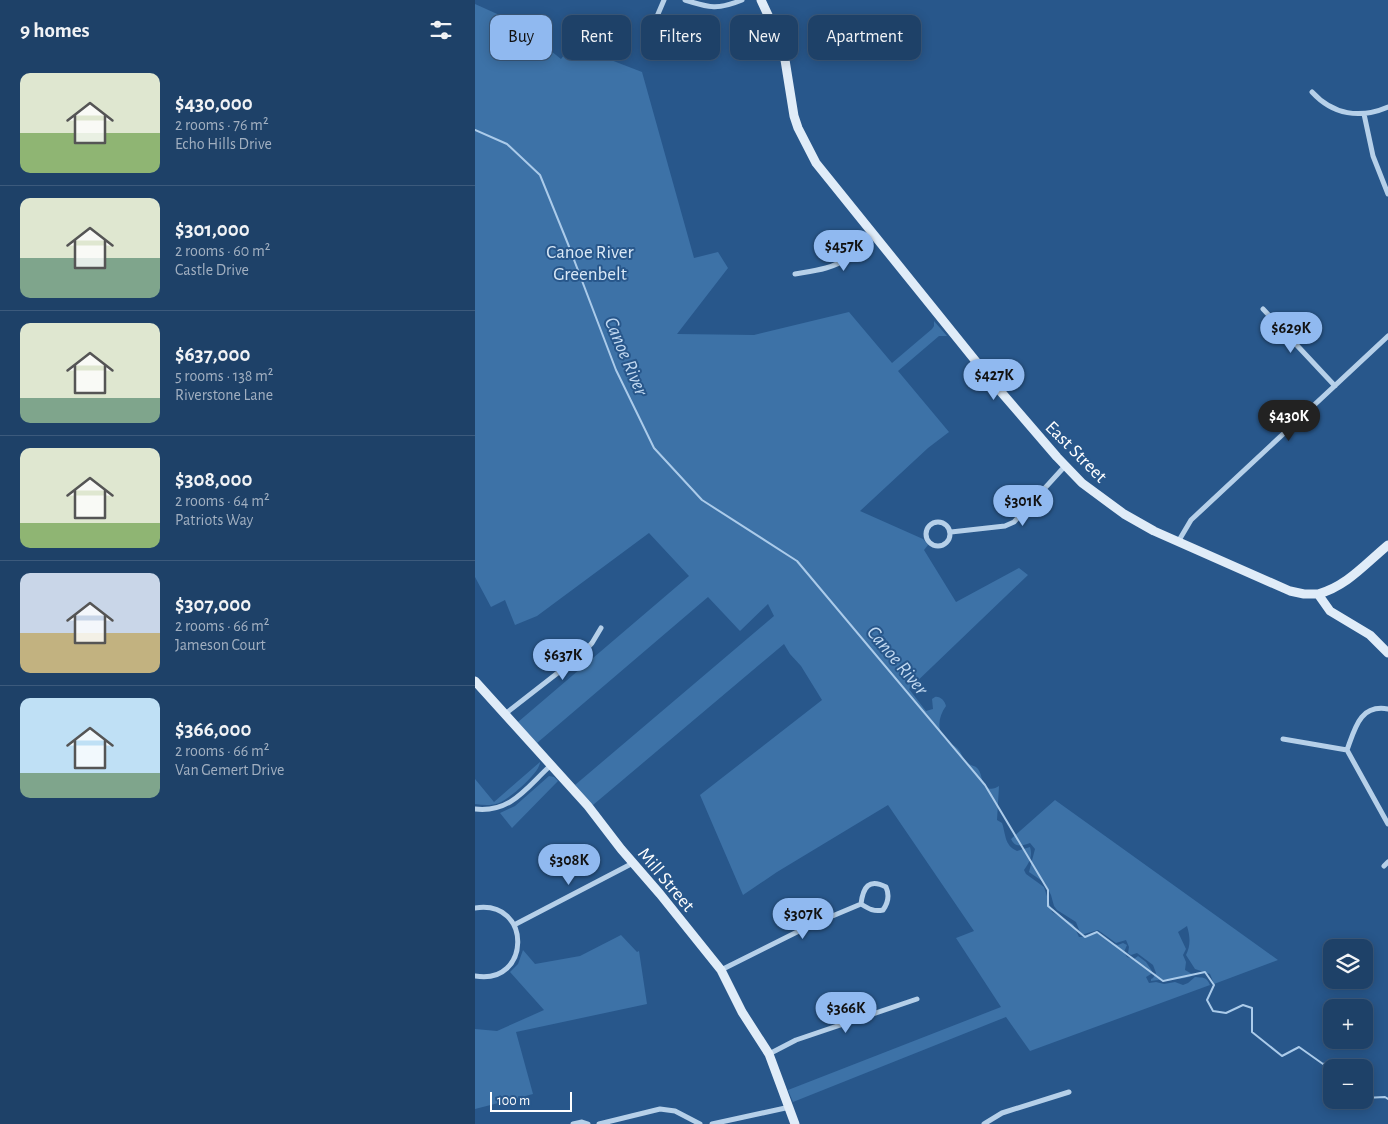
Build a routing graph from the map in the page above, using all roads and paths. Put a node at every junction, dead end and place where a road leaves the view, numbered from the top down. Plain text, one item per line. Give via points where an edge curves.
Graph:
1 (664, 0) edge
2 (685, 0) edge
3 (742, 0) edge
4 (761, 0) edge
5 (658, 15) edge
6 (1312, 92) dead end
7 (1388, 107) edge
8 (1364, 114) junction
9 (1388, 194) edge
10 (871, 232) junction
11 (795, 274) dead end
12 (1263, 309) dead end
13 (1388, 336) edge
14 (1335, 386) junction
15 (1065, 466) junction
16 (951, 532) junction
17 (1178, 542) junction
18 (1388, 545) edge
19 (1318, 594) junction
20 (601, 628) dead end
21 (1388, 652) edge
22 (475, 681) edge
23 (1388, 708) edge
24 (505, 714) junction
25 (1283, 739) dead end
26 (1347, 750) junction
27 (550, 766) junction
28 (475, 809) edge
29 (1388, 824) edge
30 (633, 863) junction
31 (861, 904) junction
32 (475, 908) edge
33 (514, 925) junction
34 (721, 970) junction
35 (475, 976) edge
36 (917, 999) dead end
37 (769, 1054) junction
38 (1069, 1092) dead end
39 (790, 1107) junction
40 (573, 1124) edge
41 (588, 1124) edge
42 (599, 1124) edge
43 (700, 1124) edge
44 (712, 1124) edge
45 (795, 1124) edge
46 (984, 1124) edge

1 - 5 street
2 - 3 street via 722,8
4 - 10 street, East Street via 785,60 794,116 803,140 816,163
6 - 8 street via 1332,108
7 - 8 street
8 - 9 street via 1373,156
10 - 11 street via 842,262
10 - 15 street, East Street
12 - 14 street
13 - 14 street
14 - 17 street via 1191,520
15 - 16 street via 1014,522 1005,526
15 - 17 street, East Street via 1092,492 1123,514
16 - 16 street via 947,525 939,522 931,524 926,536 929,542 940,546 947,543
17 - 19 street, East Street via 1290,591
18 - 19 street via 1347,581
19 - 21 street via 1330,611 1370,634
20 - 24 street via 581,654
22 - 24 street, Mill Street
23 - 26 street via 1375,707 1363,714
24 - 27 street, Mill Street
25 - 26 street
26 - 29 street
27 - 28 street via 506,805 495,809
27 - 30 street, Mill Street via 588,806
30 - 33 street
30 - 34 street, Mill Street
31 - 31 street via 867,886 874,883 887,887 888,899 883,910 869,910
31 - 34 street
32 - 33 street via 498,910
33 - 35 street via 518,941 512,962 494,975
34 - 37 street, Mill Street
36 - 37 street via 796,1040
37 - 39 street, Mill Street
38 - 46 street via 1003,1113
39 - 44 street
39 - 45 street, Mill Street
40 - 41 street
42 - 43 street via 660,1108 675,1111

